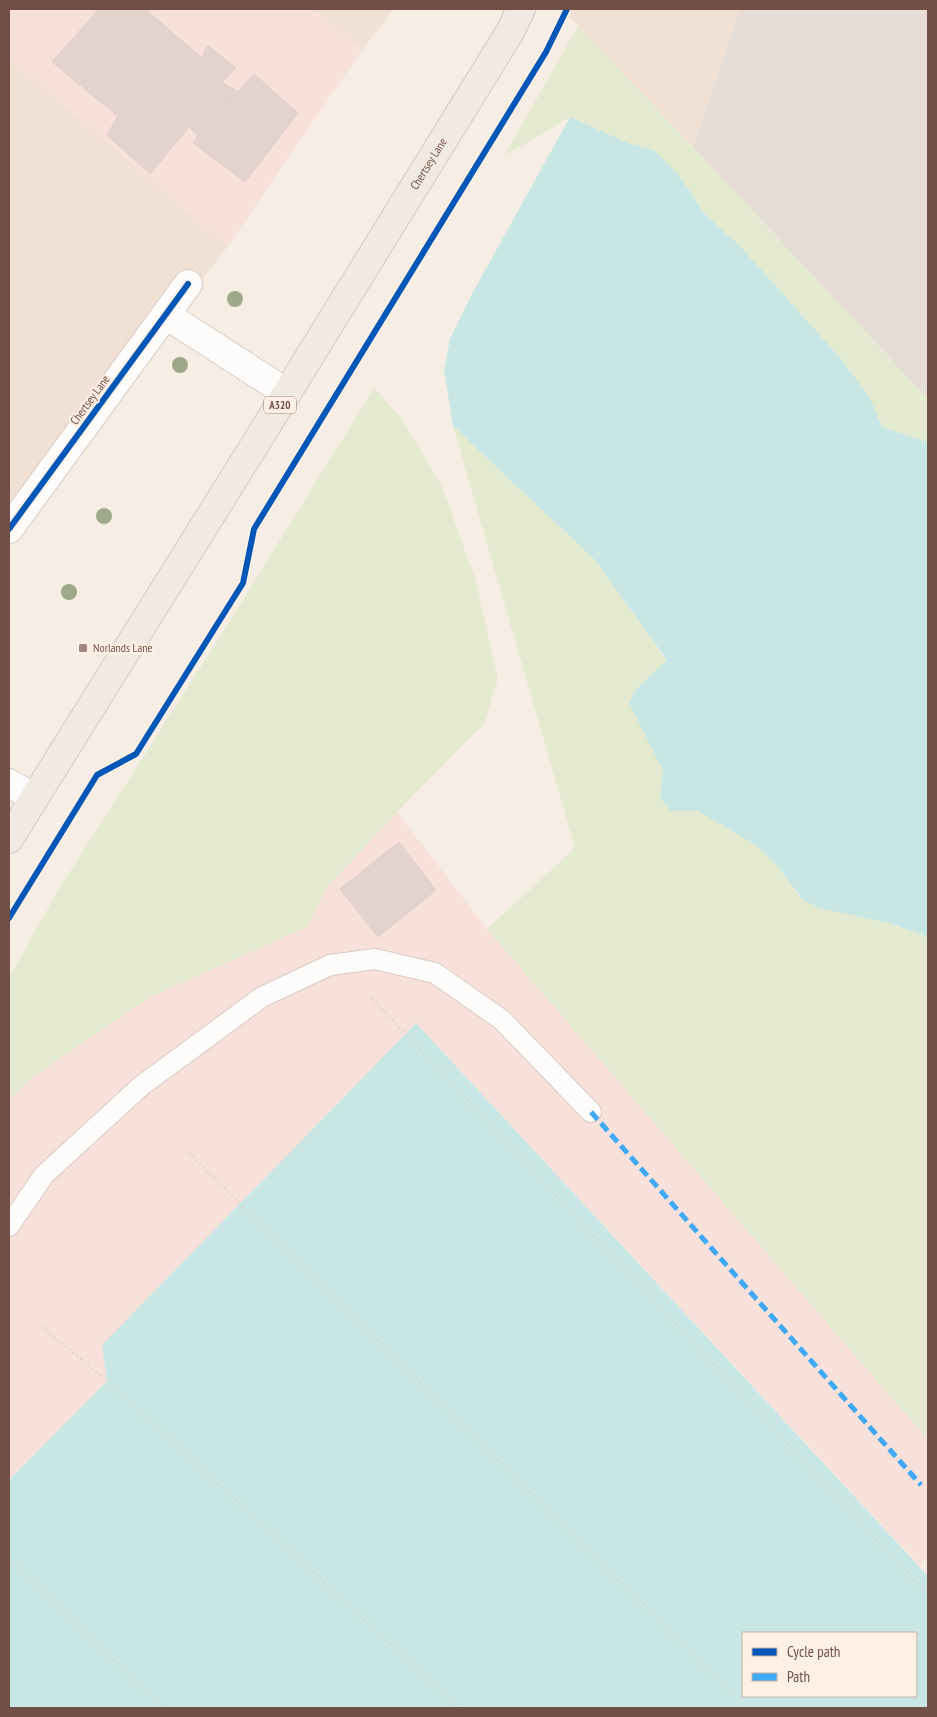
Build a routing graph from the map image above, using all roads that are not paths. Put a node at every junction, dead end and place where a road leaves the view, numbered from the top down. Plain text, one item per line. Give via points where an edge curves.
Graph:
1 (521, 9) edge
2 (188, 284) dead end
3 (166, 315) junction
4 (287, 393) junction
5 (9, 529) edge
6 (9, 783) edge
7 (34, 798) junction
8 (9, 839) edge
9 (591, 1112) dead end
10 (9, 1226) edge

1 - 4 main road, Chertsey Lane / A320
2 - 3 street, Chertsey Lane
3 - 4 street
3 - 5 street, Chertsey Lane
4 - 7 main road, Chertsey Lane / A320
6 - 7 street
7 - 8 main road, A320
9 - 10 lane via 502,1020 435,973 375,960 330,965 262,997 141,1086 44,1175

